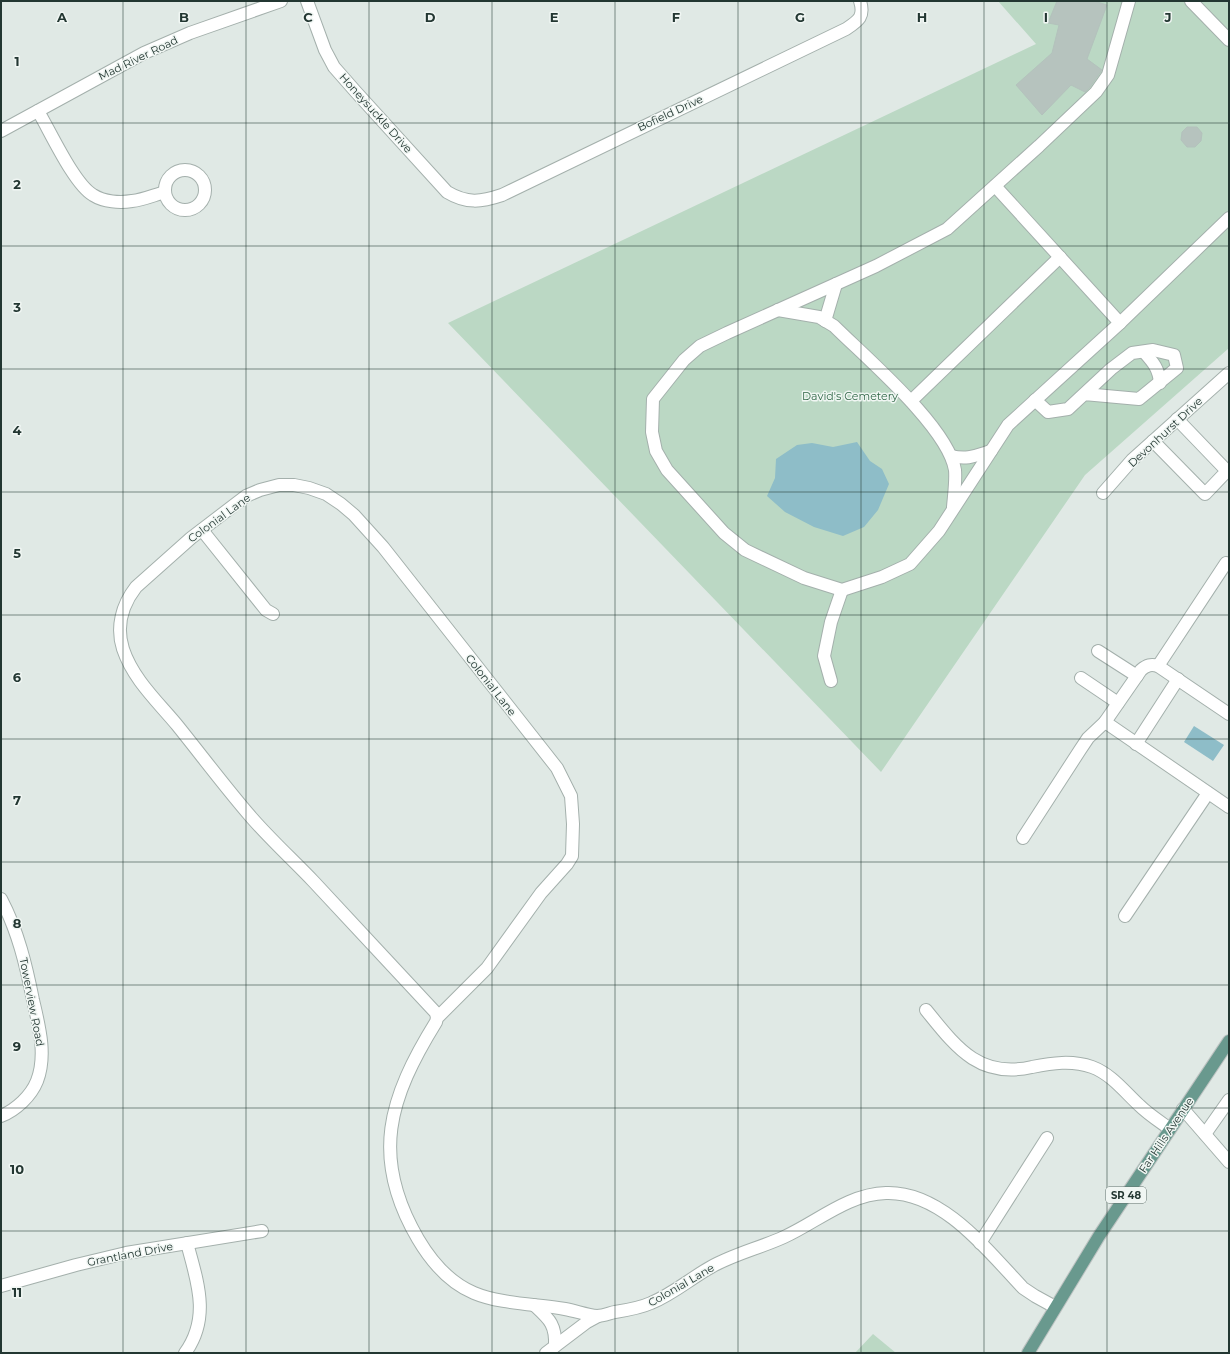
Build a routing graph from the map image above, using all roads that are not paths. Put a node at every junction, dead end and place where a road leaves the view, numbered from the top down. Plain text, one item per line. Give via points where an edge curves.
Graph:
1 (282, 1) edge
2 (307, 1) edge
3 (860, 1) edge
4 (1129, 1) edge
5 (1191, 1) edge
6 (1229, 40) edge
7 (38, 111) junction
8 (1, 131) edge
9 (995, 186) junction
10 (165, 192) dead end
11 (472, 201) joint
12 (1229, 218) edge
13 (1060, 257) junction
14 (836, 284) junction
15 (778, 310) junction
16 (825, 321) junction
17 (1120, 323) junction
18 (1144, 352) junction
19 (1229, 373) edge
20 (1160, 382) junction
21 (1084, 394) junction
22 (1035, 400) junction
23 (911, 401) junction
24 (1177, 419) junction
25 (1153, 441) junction
26 (991, 451) junction
27 (951, 456) junction
28 (1103, 493) dead end
29 (953, 508) junction
30 (202, 530) junction
31 (1226, 563) dead end
32 (842, 590) junction
33 (273, 614) dead end
34 (1098, 651) dead end
35 (1158, 666) junction
36 (1137, 676) junction
37 (1081, 678) dead end
38 (1178, 679) junction
39 (831, 681) dead end
40 (1118, 703) junction
41 (1229, 714) edge
42 (1105, 722) junction
43 (1136, 744) junction
44 (1208, 793) junction
45 (1229, 807) edge
46 (1023, 838) dead end
47 (1, 899) edge
48 (1125, 916) dead end
49 (926, 1010) dead end
50 (437, 1018) junction
51 (1229, 1041) edge
52 (1229, 1100) edge
53 (1183, 1109) junction
54 (1, 1116) edge
55 (1170, 1129) junction
56 (1205, 1134) junction
57 (1047, 1138) dead end
58 (1229, 1162) edge
59 (262, 1231) dead end
60 (187, 1243) junction
61 (980, 1243) junction
62 (1, 1286) edge
63 (534, 1305) junction
64 (1055, 1307) junction
65 (598, 1316) junction
66 (550, 1349) edge
67 (185, 1353) edge
68 (1028, 1353) edge

1 - 7 street, Mad River Road via 164,44 101,75
2 - 11 street, Honeysuckle Drive via 325,50 334,66 447,192
3 - 11 street, Bofield Drive via 862,14 846,29 502,195
4 - 9 street via 1108,75 1096,92
5 - 6 street
7 - 8 street, Mad River Road
7 - 10 street via 70,169 92,195 111,201 132,201
9 - 13 street
9 - 14 street via 947,229
12 - 17 street
13 - 17 street
13 - 23 street
14 - 15 street
14 - 16 street
15 - 16 street via 819,317
15 - 32 street via 700,346 684,360 653,399 652,432 656,451 667,470 719,527 745,550 804,578
16 - 23 street via 834,326
17 - 22 street
18 - 20 street via 1155,364
18 - 20 street via 1153,350 1174,355 1177,368
18 - 21 street via 1132,353 1110,369
19 - 24 street, Devonhurst Drive
20 - 21 street via 1139,399
21 - 22 street via 1068,409 1048,412
22 - 26 street via 1008,425
23 - 27 street via 934,429
24 - 25 street, Devonhurst Drive
24 - 25 street via 1227,471 1205,494
25 - 28 street, Devonhurst Drive
26 - 27 street via 970,458
26 - 29 street
27 - 29 street via 955,470
29 - 32 street via 910,564 882,577
30 - 33 street via 266,610
30 - 50 street, Colonial Lane via 129,596 120,623 123,650 142,684 250,816 436,1013
30 - 50 street, Colonial Lane via 246,496 279,486 309,488 326,494 341,504 383,547 557,768 568,788 573,824 572,856 541,893 487,968
31 - 35 street
32 - 39 street via 831,622 824,656
34 - 36 street
35 - 36 street via 1146,666
35 - 38 street
36 - 40 street
37 - 40 street
38 - 41 street
38 - 43 street
40 - 42 street
42 - 43 street
42 - 46 street via 1088,738
43 - 44 street
44 - 45 street
44 - 48 street
47 - 54 street, Towerview Road via 19,940 28,972 42,1050 37,1082 20,1105
49 - 55 street via 958,1048 982,1064 1010,1071 1063,1062 1093,1067 1105,1074
50 - 63 street, Colonial Lane via 405,1078 392,1122 389,1155 397,1192 423,1248 449,1277 473,1293 488,1298
51 - 53 main road, Far Hills Avenue / SR 48
52 - 56 street
53 - 55 main road, Far Hills Avenue / SR 48
53 - 56 street
55 - 64 main road, Far Hills Avenue / SR 48
56 - 58 street
57 - 61 street
59 - 60 street, Grantland Drive
60 - 62 street, Grantland Drive via 126,1253
60 - 67 street via 201,1302 196,1334
61 - 64 street, Colonial Lane via 1023,1288
61 - 65 street, Colonial Lane via 948,1214 916,1198 885,1192 869,1195 852,1201 784,1237 712,1266 650,1304
63 - 65 street, Colonial Lane
63 - 66 street via 554,1327 556,1335
64 - 68 main road, Far Hills Avenue / SR 48
65 - 66 street

